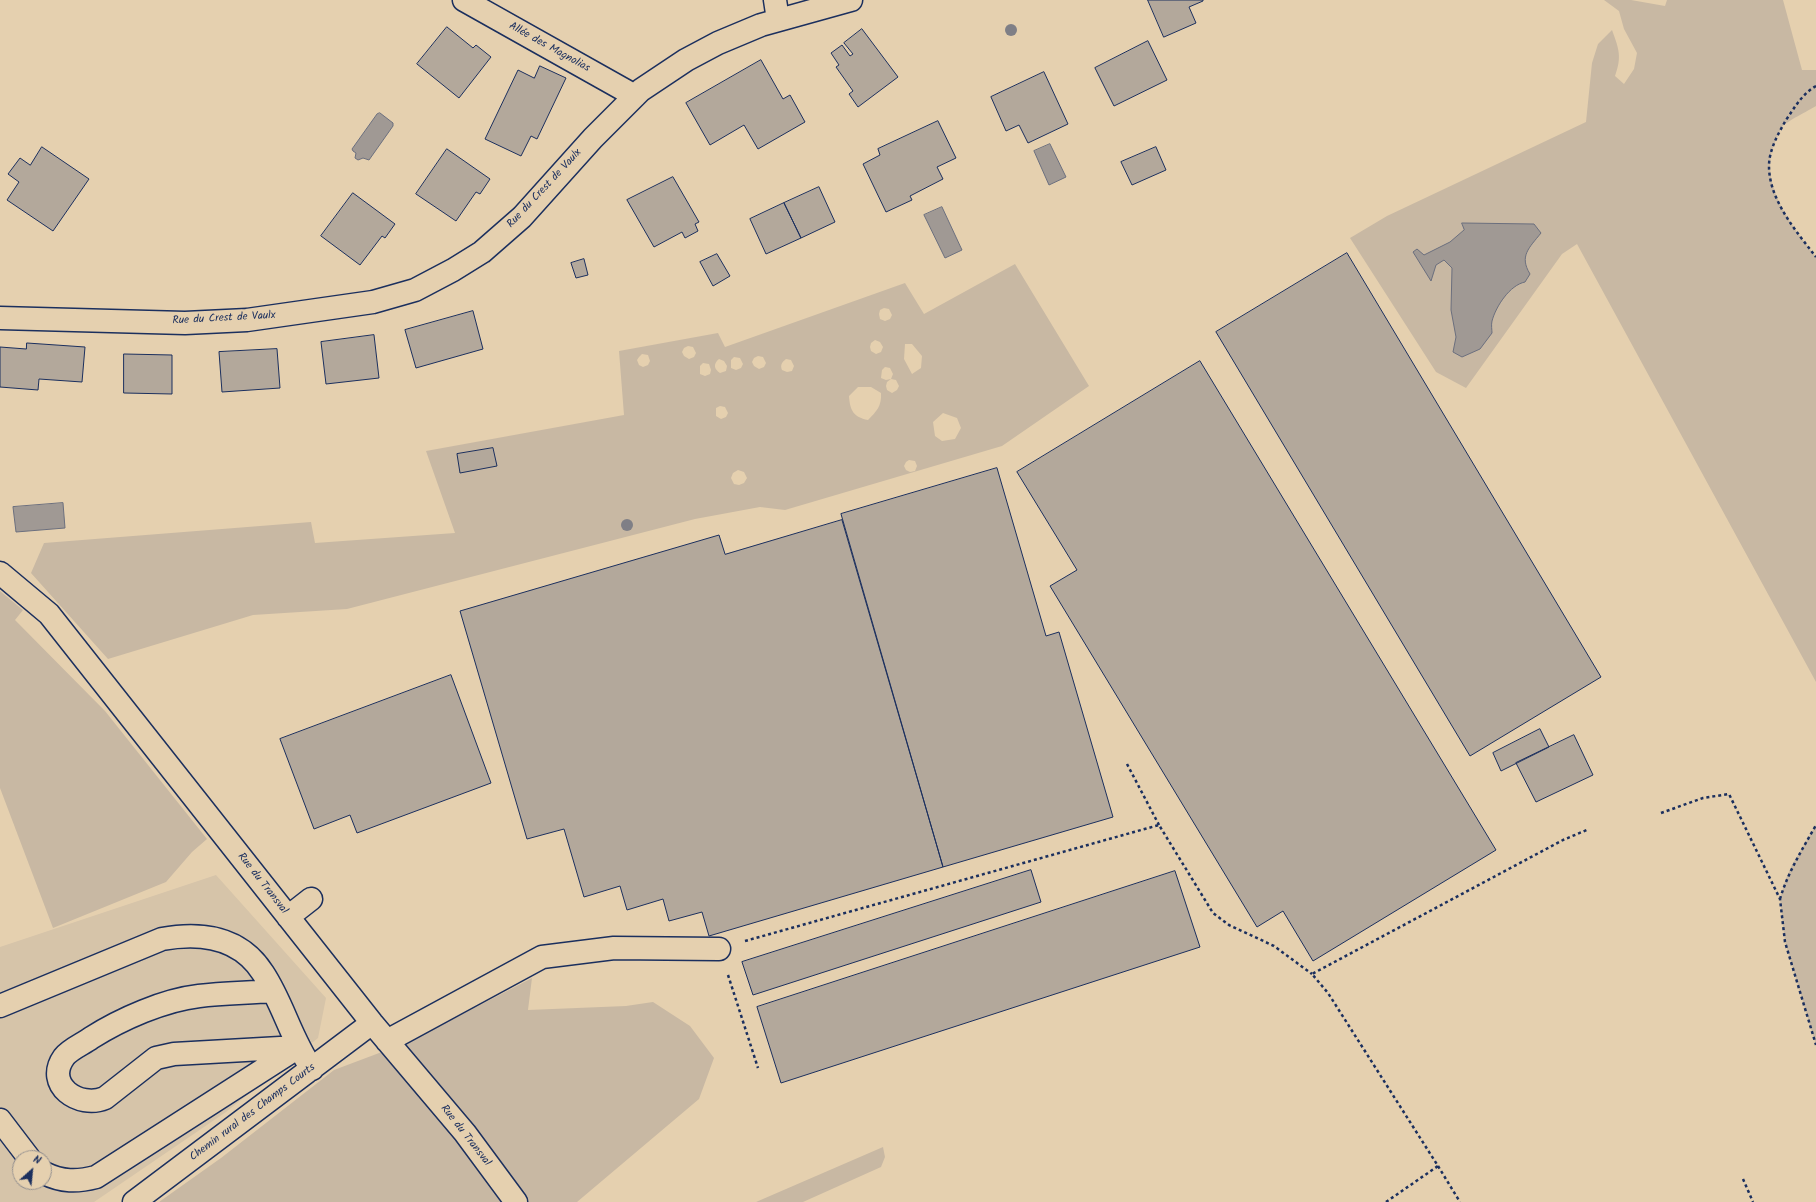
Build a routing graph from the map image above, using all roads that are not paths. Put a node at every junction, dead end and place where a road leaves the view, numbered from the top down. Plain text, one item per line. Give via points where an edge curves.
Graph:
1 (464, 0) edge
2 (851, 0) edge
3 (776, 10) edge
4 (635, 96) junction
5 (0, 318) edge
6 (0, 573) edge
7 (311, 899) dead end
8 (288, 917) junction
9 (719, 949) road end
10 (272, 991) junction
11 (0, 1006) edge
12 (372, 1023) junction
13 (387, 1041) junction
14 (298, 1048) junction
15 (312, 1069) junction
16 (0, 1120) edge
17 (23, 1150) edge
18 (52, 1177) edge
19 (134, 1202) edge
20 (516, 1202) edge

1 - 4 street, Allée des Magnolias
2 - 3 street, Rue du Crest de Vaulx
3 - 4 street, Rue du Crest de Vaulx via 761,25 686,60
4 - 5 street, Rue du Crest de Vaulx via 593,138 522,217 482,252 415,290 373,302 247,320 185,323
6 - 8 street, Rue du Transval via 49,614
7 - 8 street
8 - 12 street, Rue du Transval
9 - 13 street via 614,948 542,957
10 - 11 street via 258,966 242,952 214,938 188,935 162,939
10 - 14 street
10 - 14 street via 189,998 127,1018 68,1053 60,1066 59,1082 72,1096 88,1102 97,1101 105,1098 156,1058 174,1054
12 - 13 street, Rue du Transval
12 - 15 street, Chemin rural des Champs Courts
13 - 20 street, Rue du Transval via 465,1133
14 - 15 street
14 - 18 street via 96,1177 72,1181
15 - 19 street, Chemin rural des Champs Courts
16 - 17 street

